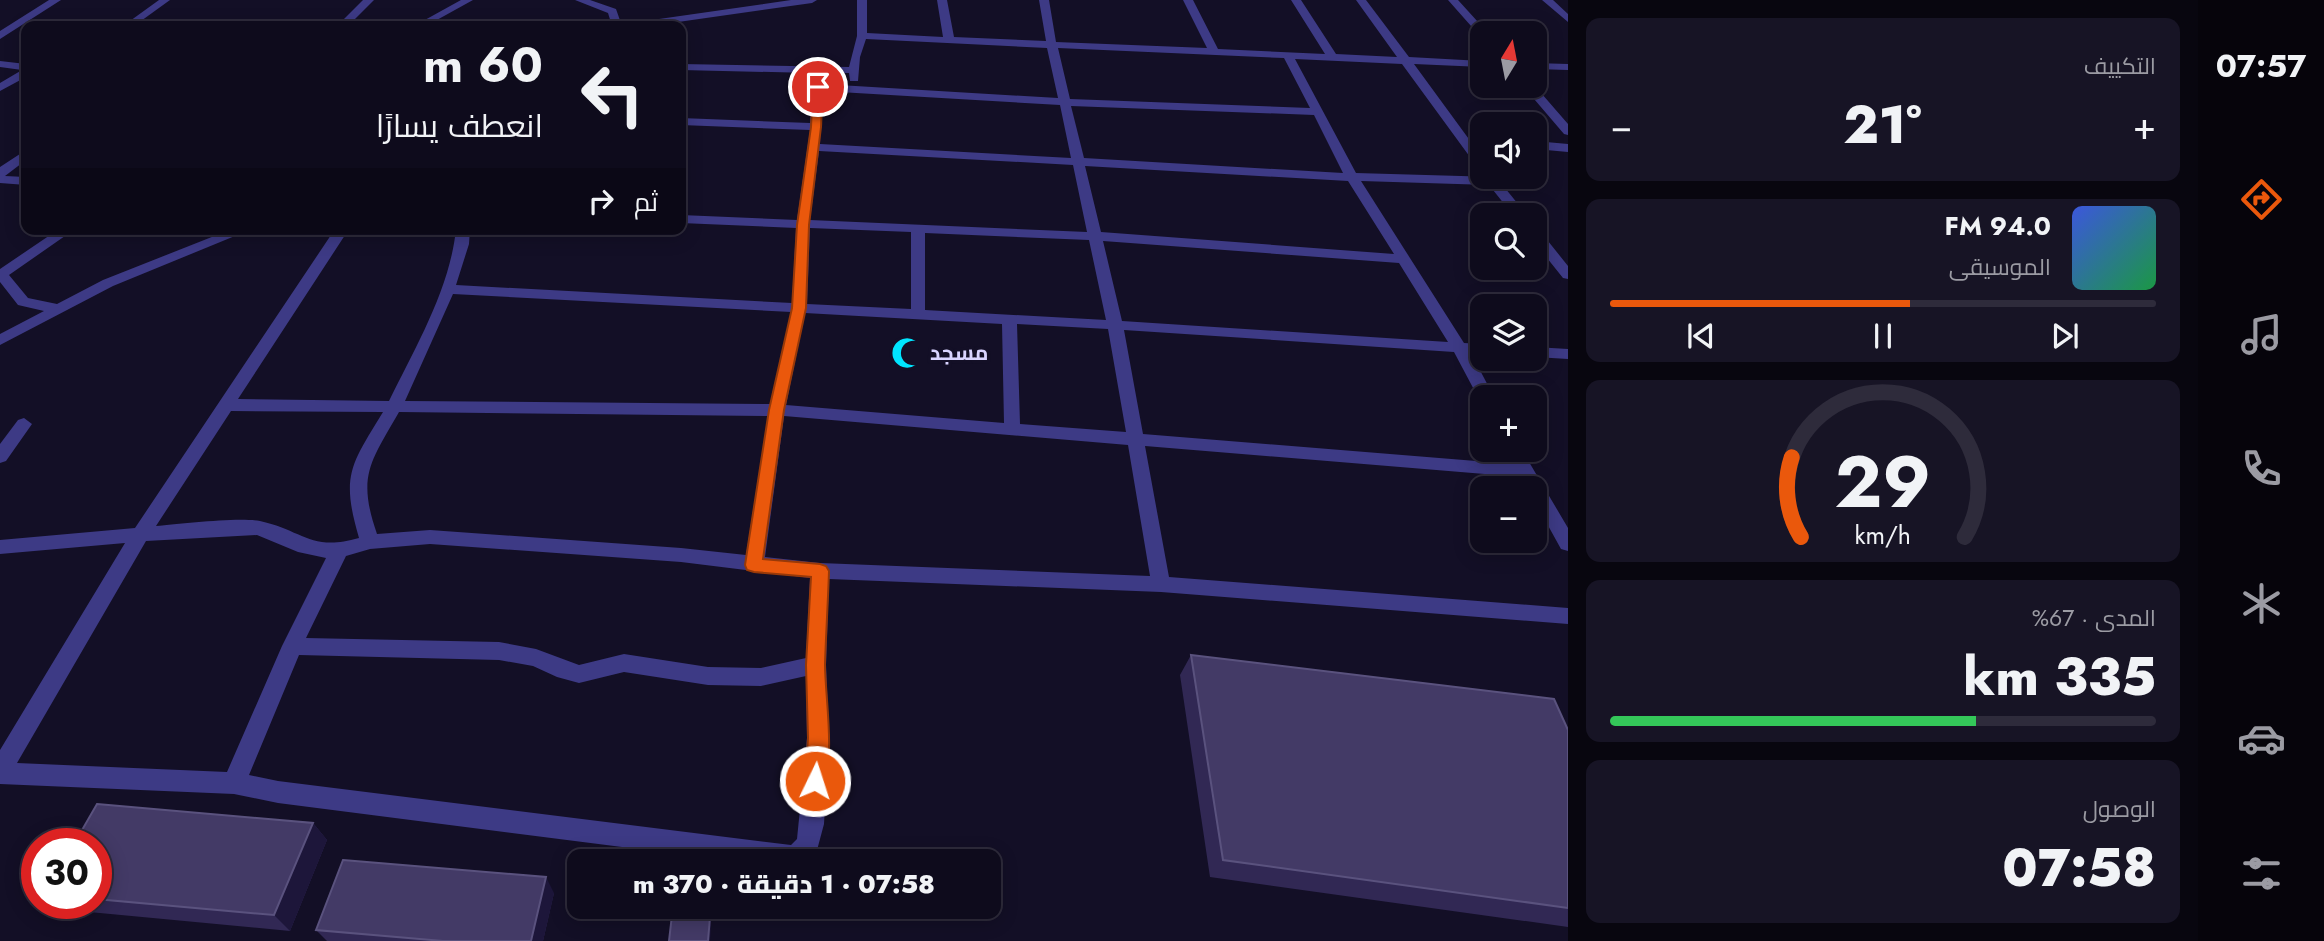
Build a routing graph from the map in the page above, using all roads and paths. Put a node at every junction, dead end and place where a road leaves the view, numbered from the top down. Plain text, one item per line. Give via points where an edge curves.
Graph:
1 (56, 0) edge
2 (164, 0) edge
3 (369, 0) edge
4 (468, 0) edge
5 (580, 0) edge
6 (812, 0) edge
7 (862, 0) edge
8 (942, 0) edge
9 (1044, 0) edge
10 (1188, 0) edge
11 (1296, 0) edge
12 (1361, 0) edge
13 (1453, 0) edge
14 (1547, 0) edge
15 (1568, 19) edge
16 (23, 21) edge
17 (135, 21) edge
18 (347, 21) edge
19 (428, 21) edge
20 (615, 21) edge
21 (666, 21) edge
22 (1472, 21) edge
23 (21, 22) edge
24 (0, 36) edge
25 (862, 36) junction
26 (949, 40) junction
27 (1052, 46) junction
28 (1214, 52) junction
29 (1288, 56) junction
30 (1333, 58) junction
31 (1406, 61) junction
32 (0, 64) edge
33 (1470, 64) edge
34 (21, 66) edge
35 (1547, 66) edge
36 (686, 67) edge
37 (1568, 67) edge
38 (817, 69) junction
39 (853, 70) junction
40 (21, 75) edge
41 (818, 87) junction
42 (0, 88) edge
43 (856, 90) junction
44 (1539, 98) edge
45 (1065, 102) junction
46 (1319, 112) junction
47 (686, 121) edge
48 (816, 127) junction
49 (1568, 131) edge
50 (1463, 138) junction
51 (1470, 138) edge
52 (812, 146) junction
53 (1547, 146) edge
54 (1470, 148) edge
55 (1568, 148) edge
56 (21, 158) edge
57 (1079, 162) junction
58 (0, 173) edge
59 (1352, 177) junction
60 (0, 179) edge
61 (1470, 179) edge
62 (21, 181) edge
63 (1500, 189) edge
64 (1511, 203) edge
65 (686, 219) edge
66 (803, 225) junction
67 (919, 229) junction
68 (59, 235) edge
69 (229, 235) edge
70 (338, 235) edge
71 (462, 235) edge
72 (1097, 236) junction
73 (1547, 248) edge
74 (1405, 259) junction
75 (1, 274) edge
76 (1568, 275) edge
77 (448, 289) junction
78 (799, 308) junction
79 (60, 309) junction
80 (918, 315) junction
81 (1009, 321) junction
82 (1115, 325) junction
83 (0, 340) edge
84 (1460, 348) junction
85 (1470, 348) edge
86 (1547, 353) edge
87 (1568, 354) edge
88 (1480, 385) edge
89 (395, 404) junction
90 (225, 405) junction
91 (777, 410) junction
92 (24, 424) dead end
93 (1012, 427) junction
94 (1136, 438) junction
95 (0, 457) edge
96 (1520, 462) edge
97 (1525, 471) junction
98 (140, 535) junction
99 (370, 541) junction
100 (1568, 544) edge
101 (0, 547) edge
102 (339, 551) junction
103 (754, 565) junction
104 (820, 571) junction
105 (1161, 584) junction
106 (1568, 616) edge
107 (292, 646) junction
108 (816, 665) junction
109 (0, 772) edge
110 (234, 783) junction

1 - 16 street
2 - 17 street
3 - 18 street
4 - 19 street
5 - 20 street via 612,11
6 - 21 street
7 - 25 street
8 - 26 street
9 - 27 street
10 - 28 street
11 - 30 street
12 - 31 street
13 - 22 street
14 - 15 street
23 - 24 street
25 - 26 street
25 - 39 street
26 - 27 street
27 - 28 street
27 - 45 street
28 - 29 street
29 - 30 street
29 - 46 street
30 - 31 street
31 - 33 street
31 - 50 street
32 - 34 street
35 - 37 street
36 - 38 street
38 - 39 street
38 - 41 street
39 - 43 street
40 - 42 street
41 - 43 street
41 - 48 street
43 - 45 street
44 - 49 street
45 - 46 street
45 - 57 street
46 - 59 street
47 - 48 street
48 - 52 street
50 - 51 street
50 - 54 street
52 - 57 street
52 - 66 street
53 - 55 street
56 - 58 street
57 - 59 street
57 - 72 street
59 - 61 street
59 - 74 street
60 - 62 street
63 - 64 street
65 - 66 street
66 - 67 street
66 - 78 street
67 - 72 street
67 - 80 street
68 - 75 street
69 - 79 street via 141,268
70 - 90 street
71 - 77 street
72 - 74 street
72 - 82 street
73 - 76 street
74 - 84 street
75 - 79 street via 23,302
77 - 78 street
77 - 89 street
78 - 80 street
78 - 91 street
79 - 83 street
80 - 81 street
81 - 82 street
81 - 93 street
82 - 84 street
82 - 94 street
84 - 85 street
84 - 88 street
86 - 87 street
89 - 90 street
89 - 91 street
89 - 99 street via 372,440 358,480 357,494
90 - 98 street
91 - 93 street
91 - 103 street
92 - 95 street
93 - 94 street
94 - 97 street
94 - 105 street
96 - 97 street
97 - 100 street
98 - 101 street
98 - 102 street via 258,528 304,547
98 - 109 street
99 - 102 street
99 - 103 street via 430,537 681,555
102 - 107 street
103 - 104 street
104 - 105 street
104 - 108 street
105 - 106 street
107 - 108 street via 499,651 579,674 624,663 708,676 761,677
107 - 110 street
108 - 110 street via 818,738 812,824 808,846 794,858
109 - 110 street

